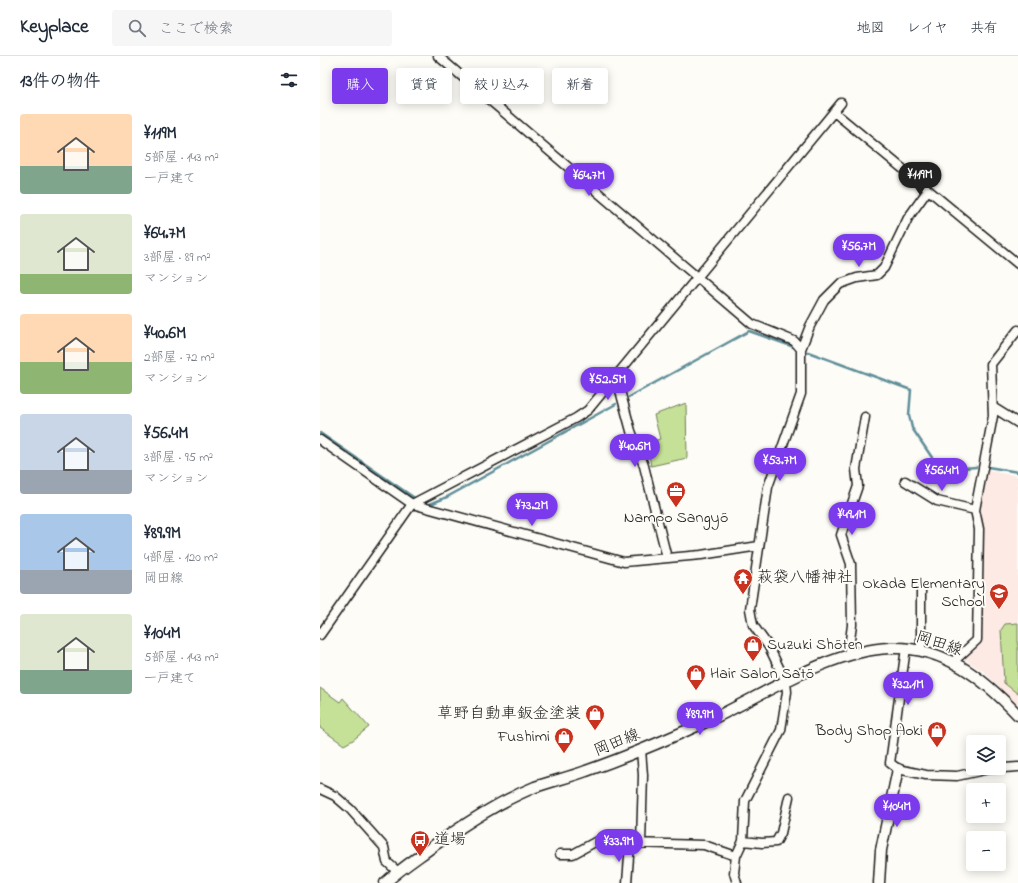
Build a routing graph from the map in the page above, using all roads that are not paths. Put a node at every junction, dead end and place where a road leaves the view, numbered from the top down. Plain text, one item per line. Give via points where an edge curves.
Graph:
1 (438, 56) edge
2 (841, 103) dead end
3 (834, 112) junction
4 (928, 190) junction
5 (1018, 264) edge
6 (697, 276) junction
7 (1018, 330) edge
8 (801, 349) junction
9 (616, 376) junction
10 (994, 408) junction
11 (865, 417) dead end
12 (1018, 423) edge
13 (320, 440) edge
14 (905, 481) dead end
15 (412, 504) junction
16 (975, 510) junction
17 (759, 546) junction
18 (667, 558) junction
19 (921, 591) dead end
20 (320, 635) edge
21 (906, 648) junction
22 (921, 650) junction
23 (848, 655) junction
24 (953, 662) junction
25 (786, 682) junction
26 (1018, 715) edge
27 (641, 750) junction
28 (1018, 767) edge
29 (898, 769) junction
30 (320, 789) edge
31 (789, 797) dead end
32 (743, 841) junction
33 (641, 843) junction
34 (630, 844) junction
35 (560, 854) dead end
36 (736, 856) junction
37 (397, 871) junction
38 (385, 883) edge
39 (627, 883) edge
40 (737, 883) edge
41 (878, 883) edge

1 - 6 street
2 - 3 street
3 - 4 street
3 - 6 street
4 - 5 street
4 - 8 street via 908,218 884,268 877,275 840,284 824,300
6 - 8 street via 752,324 794,341
6 - 9 street
7 - 10 street via 991,364
8 - 17 street via 801,394 768,487
9 - 15 street via 588,410 576,418
9 - 18 street via 631,431 644,466
10 - 12 street
10 - 16 street
11 - 23 street via 856,469 858,486 841,535 851,564 852,625
13 - 15 street
14 - 16 street via 937,501
15 - 18 street via 624,562
15 - 20 street
16 - 24 street via 979,529 977,640
17 - 18 street
17 - 25 street via 750,609 753,625 769,647
19 - 22 street
21 - 22 street, 岡田線
21 - 23 street, 岡田線 via 876,649
21 - 29 street via 890,763
22 - 24 street, 岡田線
23 - 25 street, 岡田線
24 - 26 street, 岡田線 via 972,672
25 - 27 street, 岡田線 via 712,719
25 - 32 street via 787,692 781,730 745,801
27 - 33 street
27 - 37 street, 岡田線 via 501,803
28 - 29 street via 989,769 956,776 926,775
29 - 41 street
30 - 37 street via 335,796 350,809 384,847 387,862
31 - 32 street via 781,833 776,842
32 - 36 street
33 - 34 street
33 - 36 street via 704,845
34 - 35 street via 595,842 573,854
34 - 39 street
36 - 40 street via 734,873
37 - 38 street, 岡田線

